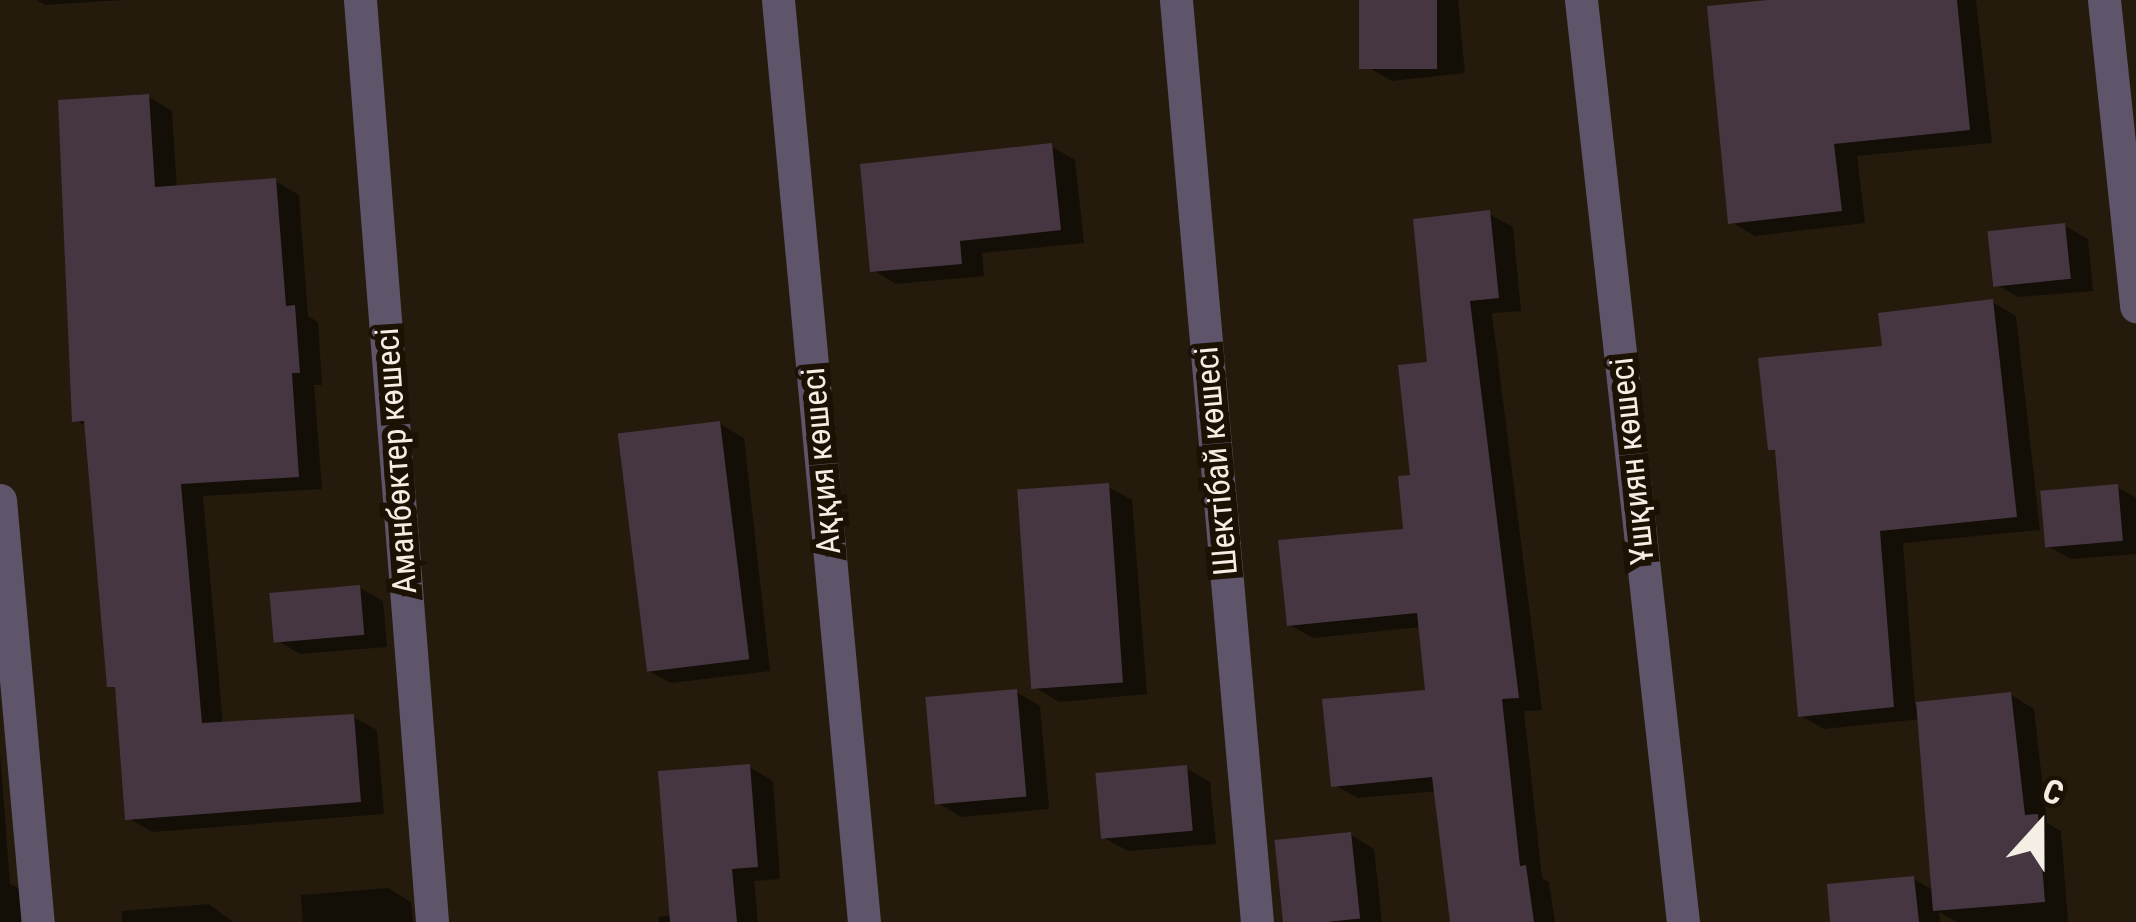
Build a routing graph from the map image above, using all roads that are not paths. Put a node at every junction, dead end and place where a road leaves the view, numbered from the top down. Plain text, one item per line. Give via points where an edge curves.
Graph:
1 (360, 0) edge
2 (778, 0) edge
3 (1176, 0) edge
4 (1581, 0) edge
5 (2104, 0) edge
6 (2136, 306) edge
7 (0, 500) edge
8 (38, 922) edge
9 (432, 922) edge
10 (864, 922) edge
11 (1257, 922) edge
12 (1683, 922) edge

1 - 9 street, Аманбөктер көшесі
2 - 10 street, Аққия көшесі
3 - 11 street, Шектібай көшесі
4 - 12 street, Ұшқиян көшесі
5 - 6 street
7 - 8 street

